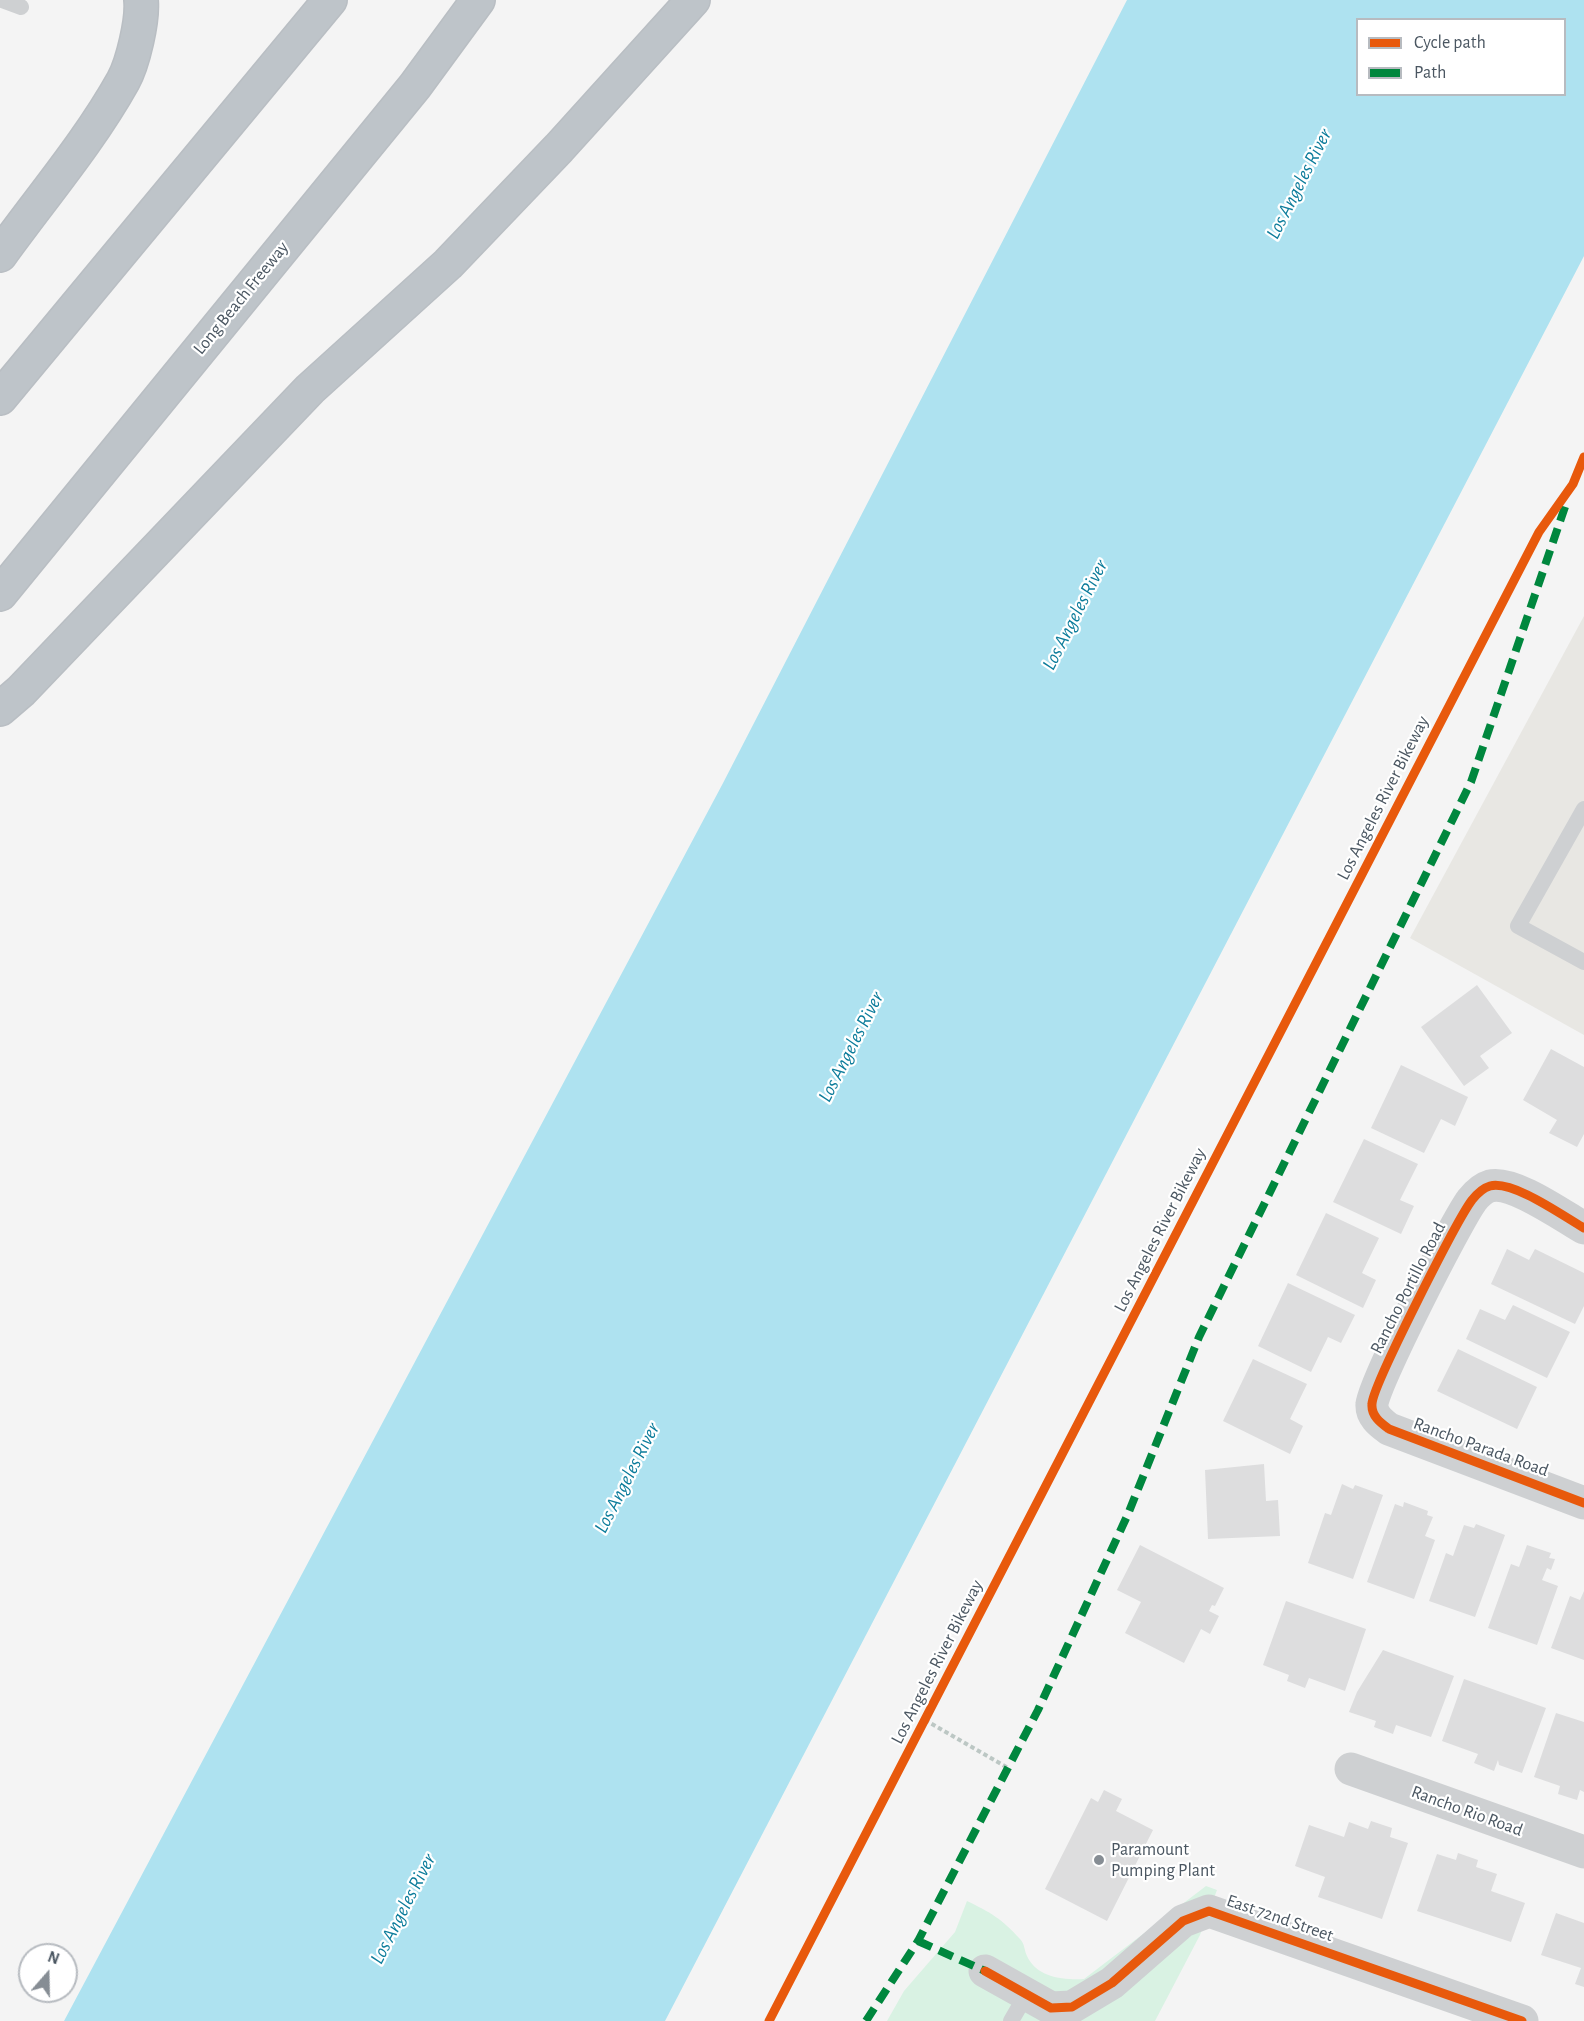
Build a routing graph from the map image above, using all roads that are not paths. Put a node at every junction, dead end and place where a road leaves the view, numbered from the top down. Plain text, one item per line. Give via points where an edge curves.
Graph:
1 (2, 0) edge
2 (141, 0) edge
3 (330, 0) edge
4 (478, 0) edge
5 (693, 0) edge
6 (21, 7) dead end
7 (0, 255) edge
8 (0, 398) edge
9 (0, 594) edge
10 (0, 709) edge
11 (1584, 809) edge
12 (1584, 963) edge
13 (1584, 1228) edge
14 (1373, 1413) joint
15 (1584, 1503) edge
16 (1351, 1769) dead end
17 (1584, 1852) edge
18 (985, 1971) dead end
19 (1019, 2008) edge
20 (1522, 2021) edge

1 - 6 lane
2 - 7 highway via 142,13 125,79
3 - 8 highway
4 - 9 highway, Long Beach Freeway via 415,86
5 - 10 highway via 448,264 310,389
11 - 12 lane via 1518,926
13 - 14 street, Rancho Portillo Road via 1510,1188 1489,1186 1473,1199 1374,1393
14 - 15 street, Rancho Parada Road via 1389,1429 1411,1440
16 - 17 street, Rancho Rio Road
18 - 19 street, East 72nd Street
19 - 20 street, East 72nd Street via 1072,2007 1112,1983 1183,1921 1209,1911

